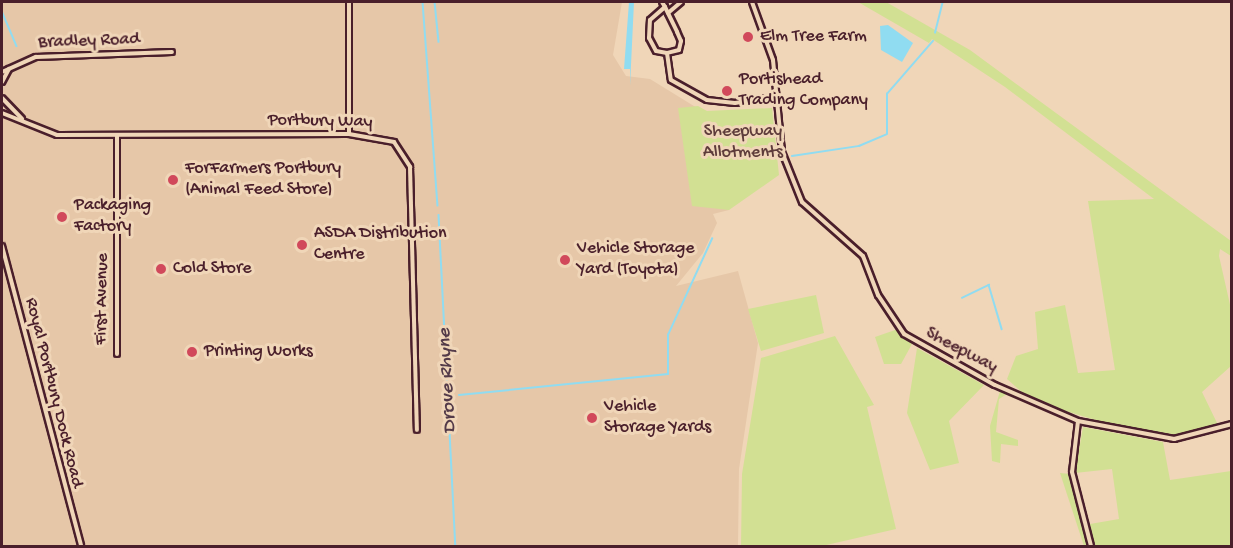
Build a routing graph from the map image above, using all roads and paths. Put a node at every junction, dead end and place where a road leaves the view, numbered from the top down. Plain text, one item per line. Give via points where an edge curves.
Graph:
1 (349, 2) edge
2 (662, 2) edge
3 (681, 2) edge
4 (752, 2) edge
5 (665, 7) junction
6 (668, 13) junction
7 (172, 52) dead end
8 (667, 53) junction
9 (9, 68) junction
10 (2, 72) edge
11 (2, 82) edge
12 (776, 97) junction
13 (2, 98) edge
14 (2, 113) edge
15 (25, 122) junction
16 (349, 134) junction
17 (117, 136) junction
18 (2, 246) edge
19 (117, 354) dead end
20 (1078, 421) junction
21 (1232, 424) edge
22 (417, 430) dead end
23 (81, 546) edge
24 (1091, 546) edge

1 - 16 street
2 - 5 street
3 - 6 street
4 - 12 street, Sheepway via 773,60
5 - 6 street
5 - 8 street via 650,20 649,38 656,51
6 - 8 street via 681,41 678,50
7 - 9 street, Bradley Road via 36,57
8 - 12 street via 671,80 707,100 735,103
9 - 10 street, Bradley Road
9 - 11 street
12 - 20 street, Sheepway via 782,152 802,202 864,256 878,295 904,334 995,385
13 - 15 street, Portbury Way
14 - 15 street, Portbury Way
15 - 17 street, Portbury Way via 57,135
16 - 17 street, Portbury Way
16 - 22 street, Portbury Way via 384,138 408,159
17 - 19 street, First Avenue
18 - 23 street, Royal Portbury Dock Road
20 - 21 street, Sheepway via 1174,439
20 - 24 street via 1072,472

